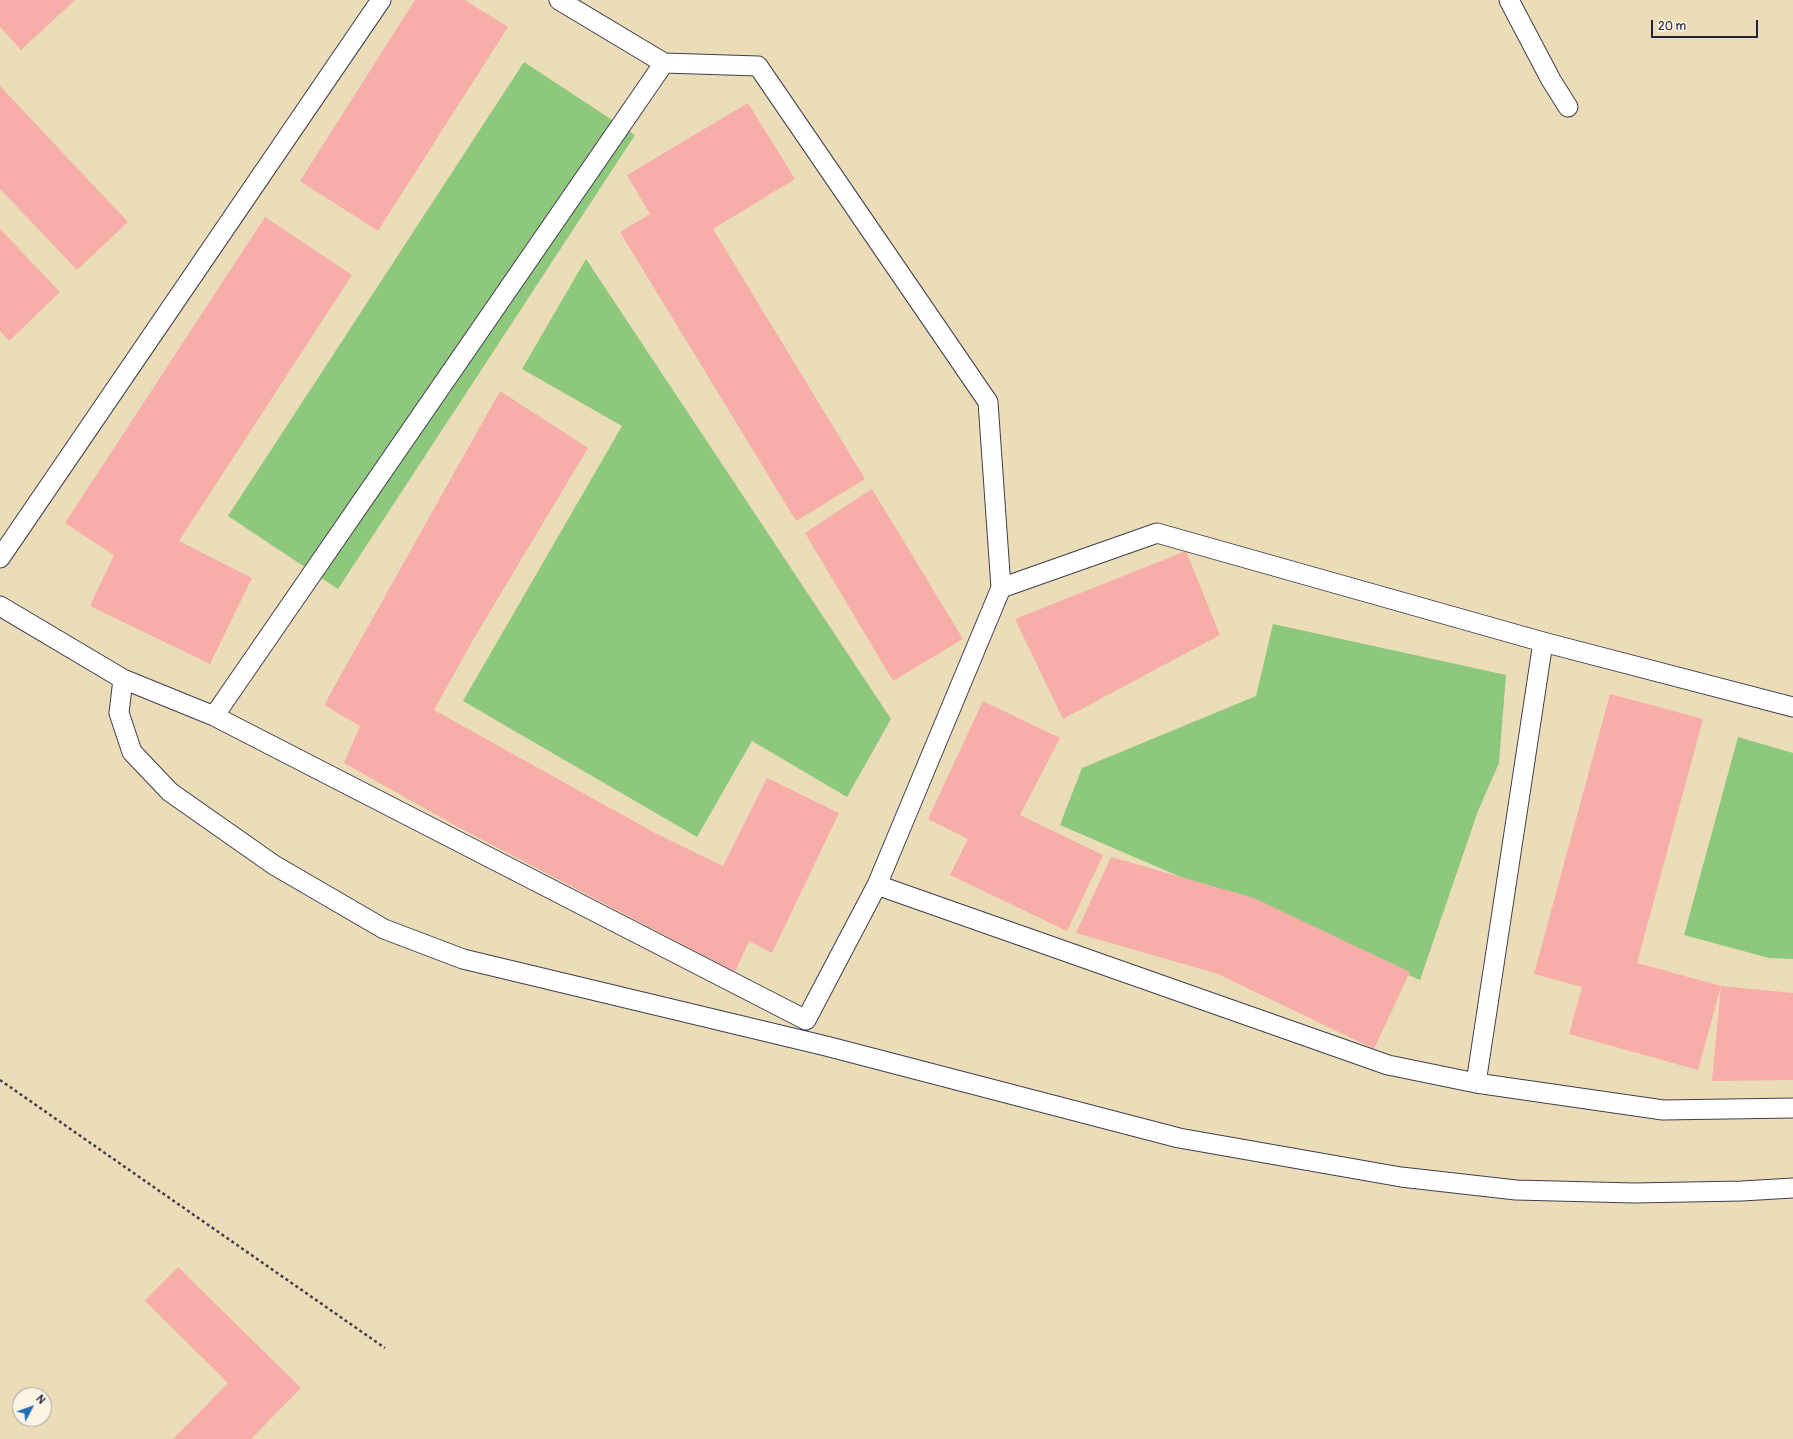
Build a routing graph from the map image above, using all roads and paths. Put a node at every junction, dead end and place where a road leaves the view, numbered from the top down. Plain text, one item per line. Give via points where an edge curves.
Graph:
1 (381, 0) edge
2 (559, 0) edge
3 (1509, 0) edge
4 (664, 63) junction
5 (1568, 107) dead end
6 (0, 558) edge
7 (1002, 588) junction
8 (0, 606) edge
9 (1543, 642) junction
10 (123, 679) junction
11 (1793, 707) edge
12 (214, 716) junction
13 (877, 885) junction
14 (0, 1080) edge
15 (1476, 1083) junction
16 (1793, 1108) edge
17 (1793, 1188) edge
18 (385, 1348) dead end

1 - 6 lane
2 - 4 lane
3 - 5 lane
4 - 7 lane via 758,66 988,402
4 - 12 lane
7 - 9 lane via 1157,533
7 - 13 lane
8 - 10 lane
9 - 11 lane
9 - 15 lane
10 - 12 lane
10 - 17 lane via 118,713 132,752 170,792 274,865 384,929 463,959 826,1046 1179,1138 1401,1177 1516,1190 1634,1193
12 - 13 lane via 806,1020
13 - 15 lane via 1388,1065
14 - 18 path
15 - 16 lane via 1664,1110

